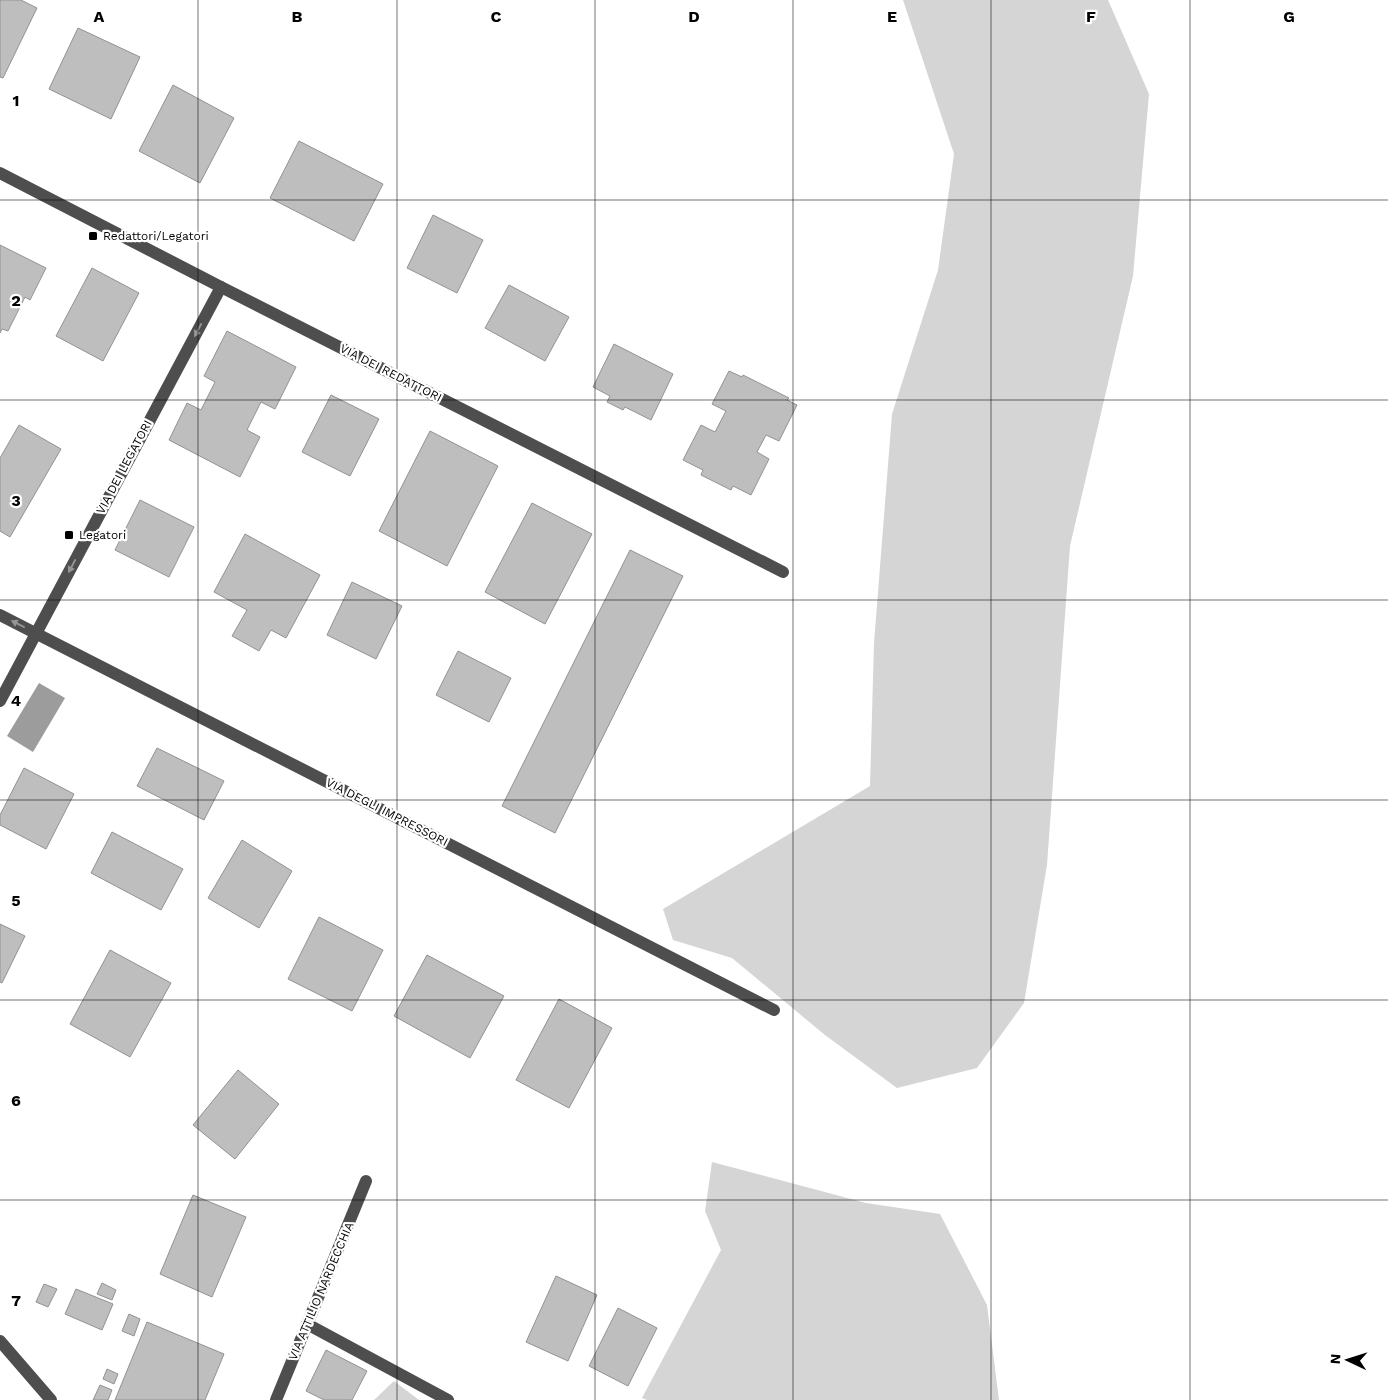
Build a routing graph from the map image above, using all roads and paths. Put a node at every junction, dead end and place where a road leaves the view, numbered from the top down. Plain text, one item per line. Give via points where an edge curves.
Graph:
1 (0, 173) edge
2 (221, 287) junction
3 (783, 572) dead end
4 (0, 615) edge
5 (36, 633) junction
6 (0, 701) edge
7 (774, 1010) dead end
8 (366, 1181) dead end
9 (307, 1324) junction
10 (0, 1341) edge
11 (51, 1400) edge
12 (276, 1400) edge
13 (448, 1400) edge

1 - 2 street, VIA DEI REDATTORI
2 - 3 street, VIA DEI REDATTORI
2 -> 5 street, VIA DEI LEGATORI
5 -> 4 street, VIA DEGLI IMPRESSORI
5 - 6 street, VIA DEI LEGATORI
5 - 7 street, VIA DEGLI IMPRESSORI
8 - 9 street, VIA ATTILIO NARDECCHIA
9 - 12 street, VIA ATTILIO NARDECCHIA
9 - 13 street
10 - 11 street

